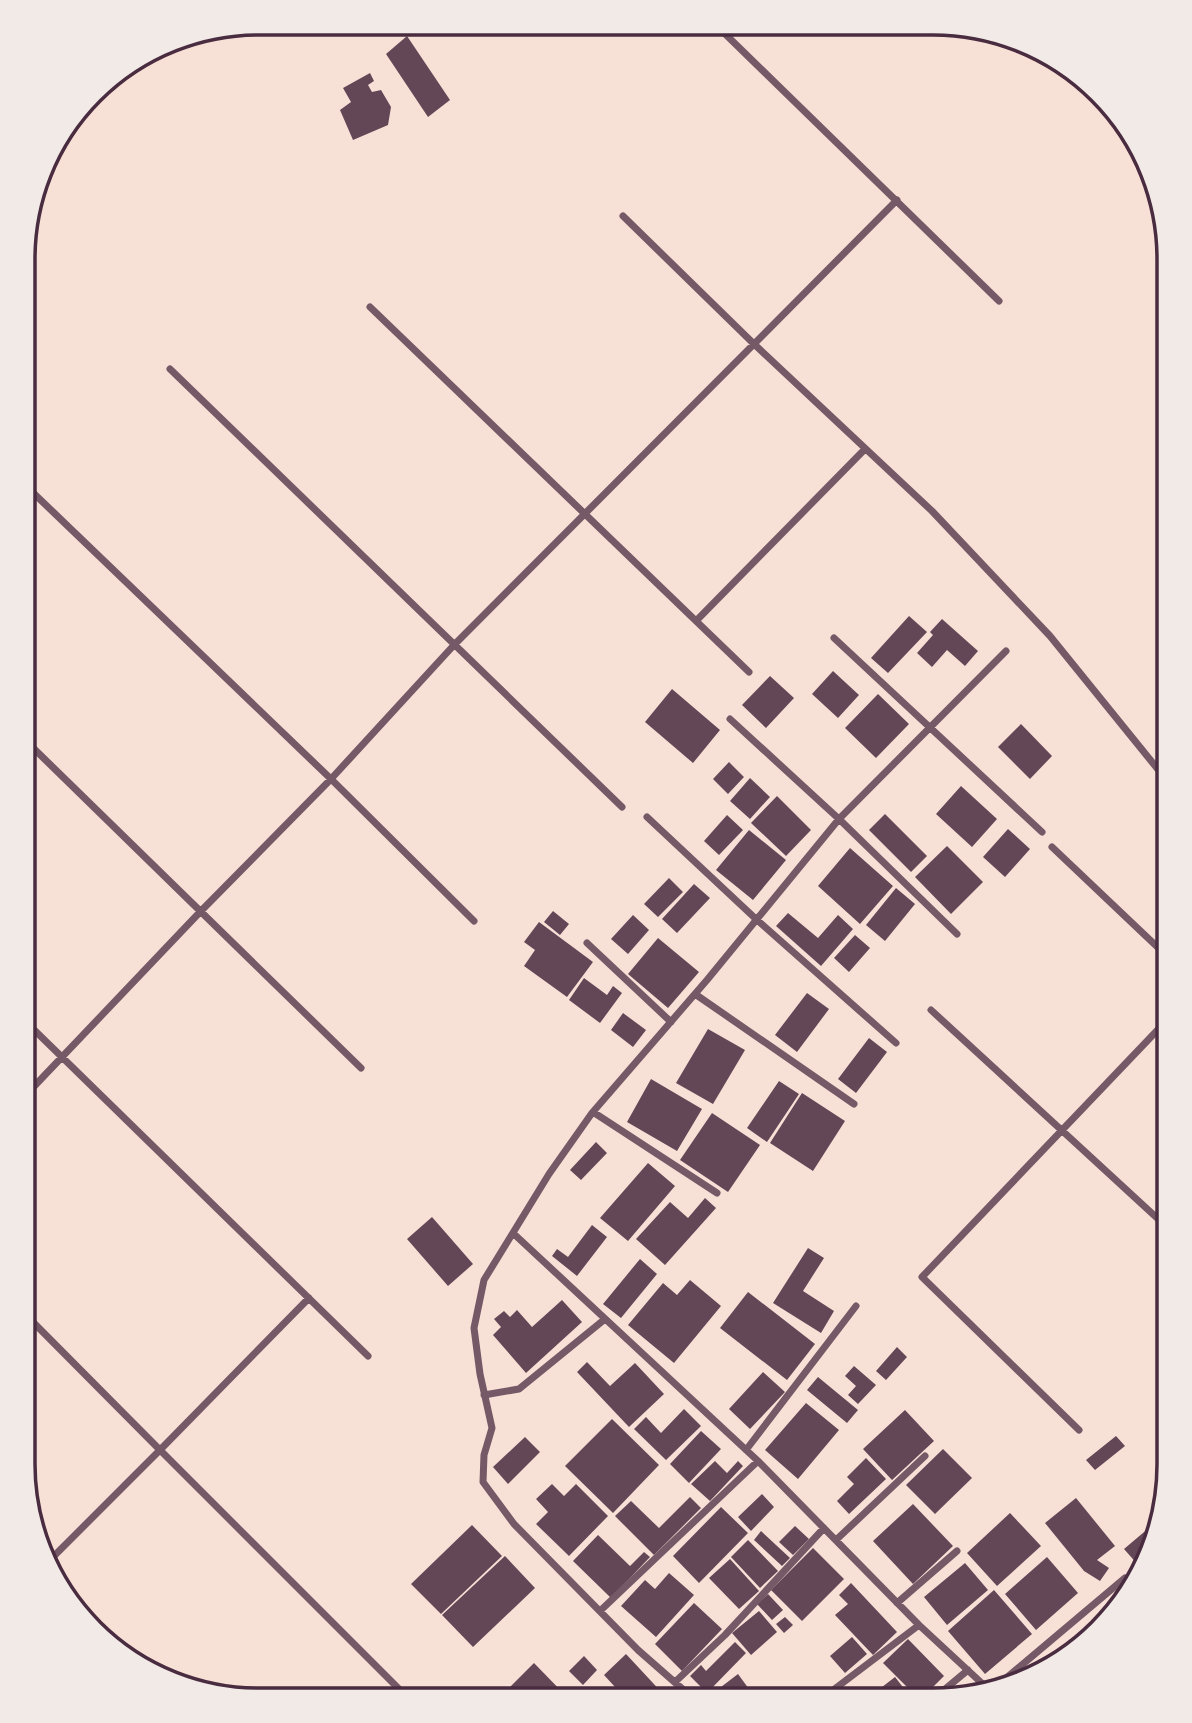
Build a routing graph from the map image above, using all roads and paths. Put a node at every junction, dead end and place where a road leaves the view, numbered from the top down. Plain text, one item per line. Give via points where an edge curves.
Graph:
1 (726, 35) edge
2 (897, 200) junction
3 (623, 216) dead end
4 (999, 301) dead end
5 (370, 307) dead end
6 (754, 344) junction
7 (170, 369) dead end
8 (865, 449) junction
9 (35, 495) edge
10 (584, 514) junction
11 (696, 621) junction
12 (834, 638) dead end
13 (454, 645) junction
14 (1006, 651) dead end
15 (749, 672) dead end
16 (730, 719) dead end
17 (930, 727) junction
18 (35, 750) edge
19 (1157, 768) edge
20 (331, 779) junction
21 (622, 807) dead end
22 (647, 817) dead end
23 (839, 818) junction
24 (1042, 832) dead end
25 (1052, 847) dead end
26 (200, 912) junction
27 (757, 920) junction
28 (474, 921) dead end
29 (957, 934) dead end
30 (587, 943) dead end
31 (1157, 947) edge
32 (695, 994) junction
33 (931, 1010) dead end
34 (671, 1022) junction
35 (1157, 1030) edge
36 (35, 1031) edge
37 (896, 1043) dead end
38 (62, 1056) junction
39 (361, 1068) dead end
40 (35, 1085) edge
41 (854, 1104) dead end
42 (593, 1112) junction
43 (1062, 1129) junction
44 (717, 1193) dead end
45 (1157, 1218) edge
46 (514, 1234) junction
47 (309, 1298) junction
48 (856, 1306) dead end
49 (605, 1319) junction
50 (35, 1324) edge
51 (368, 1356) dead end
52 (484, 1395) junction
53 (1079, 1430) dead end
54 (160, 1450) junction
55 (746, 1450) junction
56 (925, 1456) dead end
57 (758, 1461) junction
58 (824, 1528) junction
59 (836, 1540) junction
60 (957, 1551) dead end
61 (55, 1555) edge
62 (1125, 1578) edge
63 (897, 1603) junction
64 (600, 1611) junction
65 (919, 1625) junction
66 (968, 1670) junction
67 (1012, 1673) edge
68 (675, 1682) junction
69 (981, 1682) edge
70 (948, 1687) edge
71 (398, 1688) edge
72 (682, 1688) edge
73 (836, 1688) edge

1 - 2 street
2 - 4 street
2 - 6 street
3 - 6 street
5 - 10 street
6 - 8 street
6 - 10 street
7 - 13 street
8 - 11 street
8 - 19 street via 932,510 1050,636
9 - 20 street
10 - 11 street
10 - 13 street
11 - 15 street
12 - 17 street
13 - 20 street
13 - 21 street
14 - 17 street
16 - 23 street
17 - 23 street
17 - 24 street
18 - 26 street
20 - 26 street
20 - 28 street
22 - 27 street
23 - 27 street
23 - 29 street
25 - 31 street
26 - 38 street
26 - 39 street
27 - 32 street
27 - 37 street
30 - 34 street
32 - 34 street
32 - 41 street
33 - 43 street
34 - 42 street
35 - 43 street
36 - 38 street
38 - 40 street
38 - 47 street
42 - 44 street
42 - 46 street
43 - 45 street
43 - 53 street via 922,1277
46 - 49 street
46 - 52 street via 484,1280 474,1328
47 - 51 street
47 - 54 street
48 - 55 street
49 - 52 street via 519,1389
49 - 55 street
50 - 54 street
52 - 64 street via 492,1428 483,1482 514,1524
54 - 61 street
54 - 71 street
55 - 57 street
56 - 59 street
57 - 58 street
57 - 64 street
58 - 59 street
58 - 68 street
59 - 63 street
60 - 63 street
62 - 67 street
63 - 65 street
64 - 68 street
65 - 66 street
65 - 73 street
66 - 69 street
66 - 70 street
68 - 72 street

